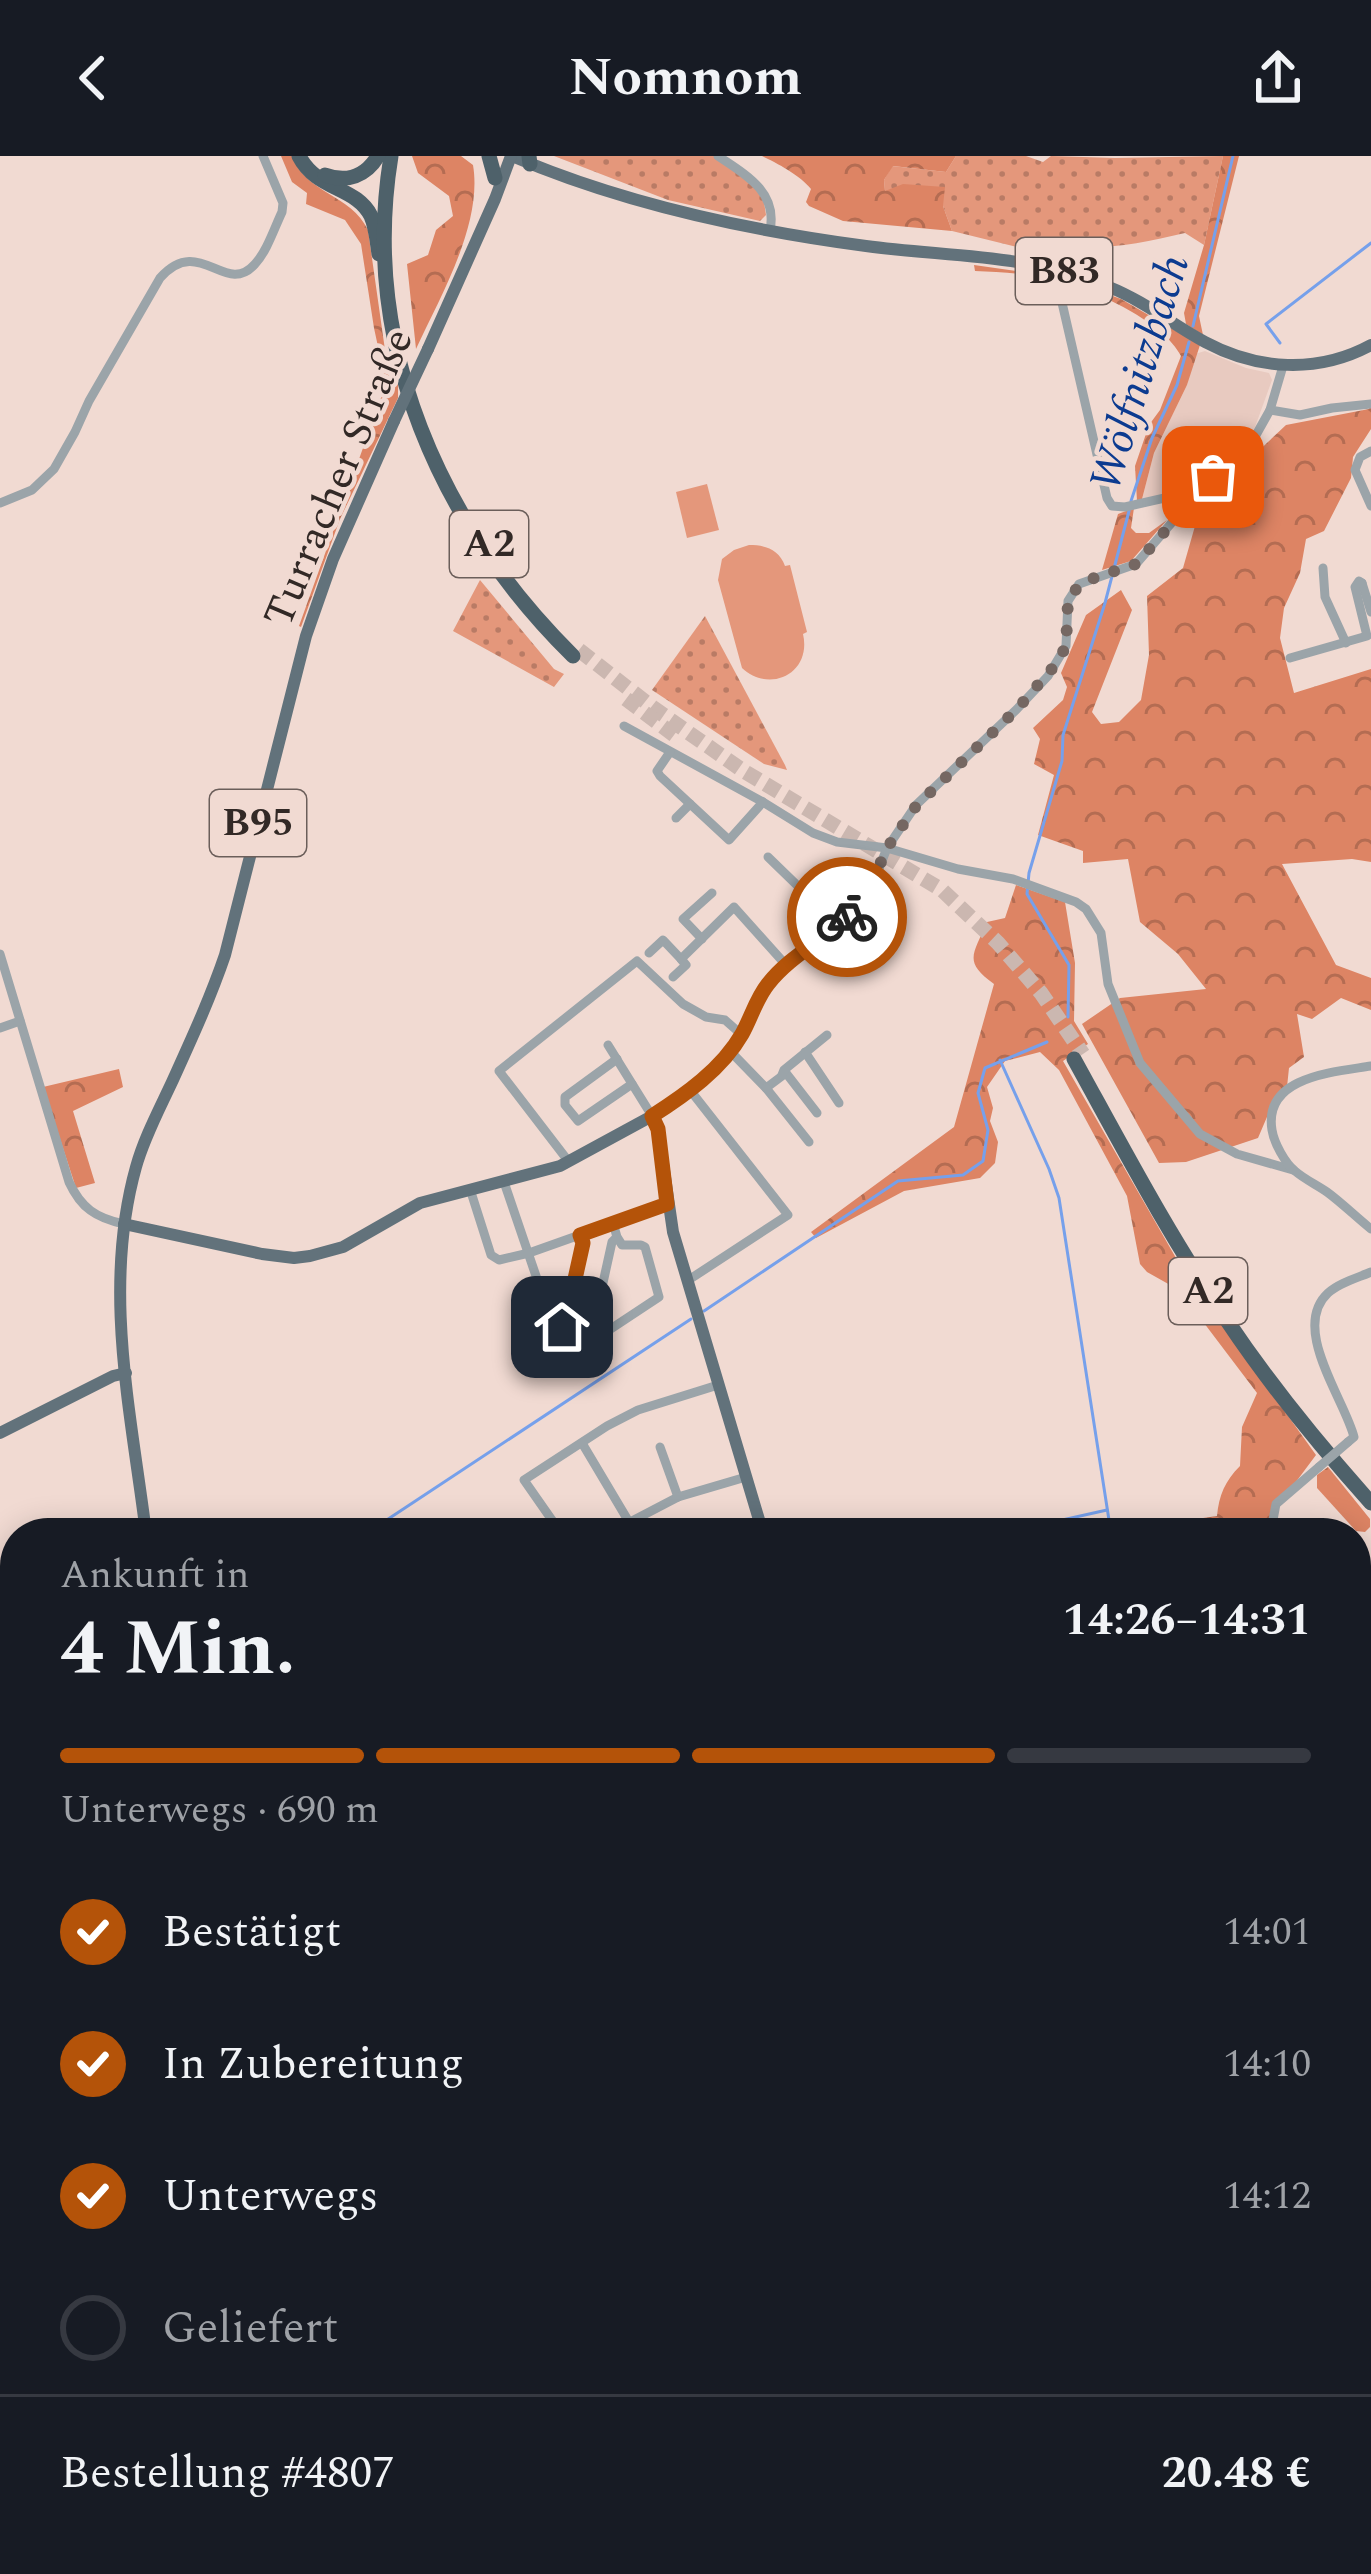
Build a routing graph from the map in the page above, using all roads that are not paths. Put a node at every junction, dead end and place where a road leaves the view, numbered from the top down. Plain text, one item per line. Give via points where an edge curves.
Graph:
1 (262, 156) edge
2 (303, 156) edge
3 (378, 156) edge
4 (396, 156) edge
5 (488, 156) edge
6 (718, 156) edge
7 (528, 161) edge
8 (505, 163) edge
9 (770, 230) junction
10 (1057, 281) dead end
11 (391, 308) junction
12 (1371, 345) edge
13 (1283, 366) junction
14 (1371, 404) edge
15 (1270, 410) junction
16 (1371, 451) edge
17 (1200, 490) junction
18 (0, 503) edge
19 (1371, 506) edge
20 (1323, 568) dead end
21 (1371, 612) edge
22 (1346, 644) junction
23 (1290, 658) dead end
24 (624, 727) dead end
25 (670, 752) junction
26 (763, 802) junction
27 (690, 804) junction
28 (676, 818) dead end
29 (887, 848) junction
30 (768, 857) dead end
31 (712, 892) dead end
32 (838, 926) junction
33 (702, 939) junction
34 (649, 953) dead end
35 (0, 954) edge
36 (681, 959) junction
37 (786, 965) junction
38 (673, 977) dead end
39 (20, 1021) junction
40 (0, 1028) edge
41 (742, 1035) junction
42 (826, 1035) dead end
43 (608, 1045) dead end
44 (730, 1052) junction
45 (805, 1052) junction
46 (616, 1059) junction
47 (1371, 1066) edge
48 (781, 1076) junction
49 (632, 1084) junction
50 (766, 1088) junction
51 (690, 1090) junction
52 (838, 1103) dead end
53 (817, 1113) dead end
54 (652, 1116) junction
55 (809, 1142) dead end
56 (569, 1162) junction
57 (1293, 1170) junction
58 (504, 1182) junction
59 (470, 1189) junction
60 (667, 1204) junction
61 (613, 1223) junction
62 (124, 1224) junction
63 (1371, 1229) edge
64 (580, 1235) junction
65 (616, 1237) junction
66 (529, 1253) junction
67 (1371, 1272) edge
68 (687, 1281) junction
69 (126, 1373) junction
70 (718, 1385) junction
71 (0, 1433) edge
72 (582, 1443) junction
73 (660, 1447) dead end
74 (746, 1477) junction
75 (1371, 1490) edge
76 (678, 1497) junction
77 (1371, 1503) edge
78 (144, 1518) edge
79 (550, 1518) edge
80 (627, 1518) edge
81 (637, 1518) edge
82 (758, 1518) edge
83 (1273, 1518) edge

1 - 18 street via 283,203 254,266 230,274 192,261 168,269 54,469 32,490
2 - 3 highway via 343,179
2 - 11 highway via 316,178 368,210
4 - 11 highway, A2 via 386,217
4 - 11 highway, A2 via 397,283 427,420 489,544 576,653 506,583 455,505 405,382
5 - 8 highway
6 - 9 street via 763,190
7 - 8 main road
7 - 9 main road, B83 via 587,186
8 - 62 main road, Turracher Straße / B95, bridge via 333,559 225,955 147,1137
9 - 13 main road, B83 via 1089,278 1204,341
10 - 17 street via 1112,506
12 - 13 main road, B83
13 - 15 street
14 - 15 street via 1300,416
15 - 17 street
16 - 19 street via 1355,470
17 - 29 street via 1141,560 1079,584 1068,601 1066,646 1048,676 934,786
20 - 22 street via 1325,596
21 - 22 street via 1359,581 1366,636
22 - 23 street
24 - 25 street
25 - 26 street
25 - 27 street via 657,772
26 - 27 street via 729,840
26 - 29 street via 838,842
27 - 28 street
29 - 32 street via 871,885
29 - 57 street via 1076,902 1103,941 1108,984 1140,1063 1200,1134
30 - 32 street
31 - 33 street via 683,920
32 - 37 street
33 - 36 street
33 - 37 street via 734,908
34 - 36 street via 663,940
35 - 39 street
36 - 38 street via 686,965
37 - 41 street
39 - 40 street
39 - 62 street via 76,1196 92,1214
41 - 44 street
41 - 56 street via 683,1004 638,961 500,1071
42 - 45 street
43 - 46 street
44 - 50 street
44 - 51 street
45 - 48 street
45 - 52 street
46 - 49 street
46 - 49 street via 565,1105 578,1121
47 - 57 street via 1318,1075 1282,1093 1272,1134
48 - 50 street
48 - 53 street
49 - 54 street
50 - 55 street
51 - 54 street
51 - 68 street via 788,1215
54 - 56 main road
54 - 60 main road
56 - 58 main road
57 - 63 street
58 - 59 main road
58 - 66 street
59 - 62 main road via 420,1203 343,1247 295,1258
59 - 66 street via 494,1259
60 - 61 street
60 - 68 main road
61 - 64 street
61 - 65 street
62 - 69 main road, Turracher Straße / B95 via 118,1299
64 - 66 street
64 - 66 street via 559,1328
65 - 65 street via 593,1328 600,1336 659,1297 645,1247
67 - 83 street, bridge via 1329,1292 1314,1330 1354,1437 1276,1504
68 - 70 main road
69 - 71 main road
69 - 78 main road, Turracher Straße / B95
70 - 72 street via 638,1410
70 - 74 main road
72 - 79 street via 524,1480
72 - 80 street
73 - 76 street
74 - 76 street
74 - 82 main road
75 - 77 highway, A2 via 1236,1318 1078,1057 1228,1322
76 - 81 street

